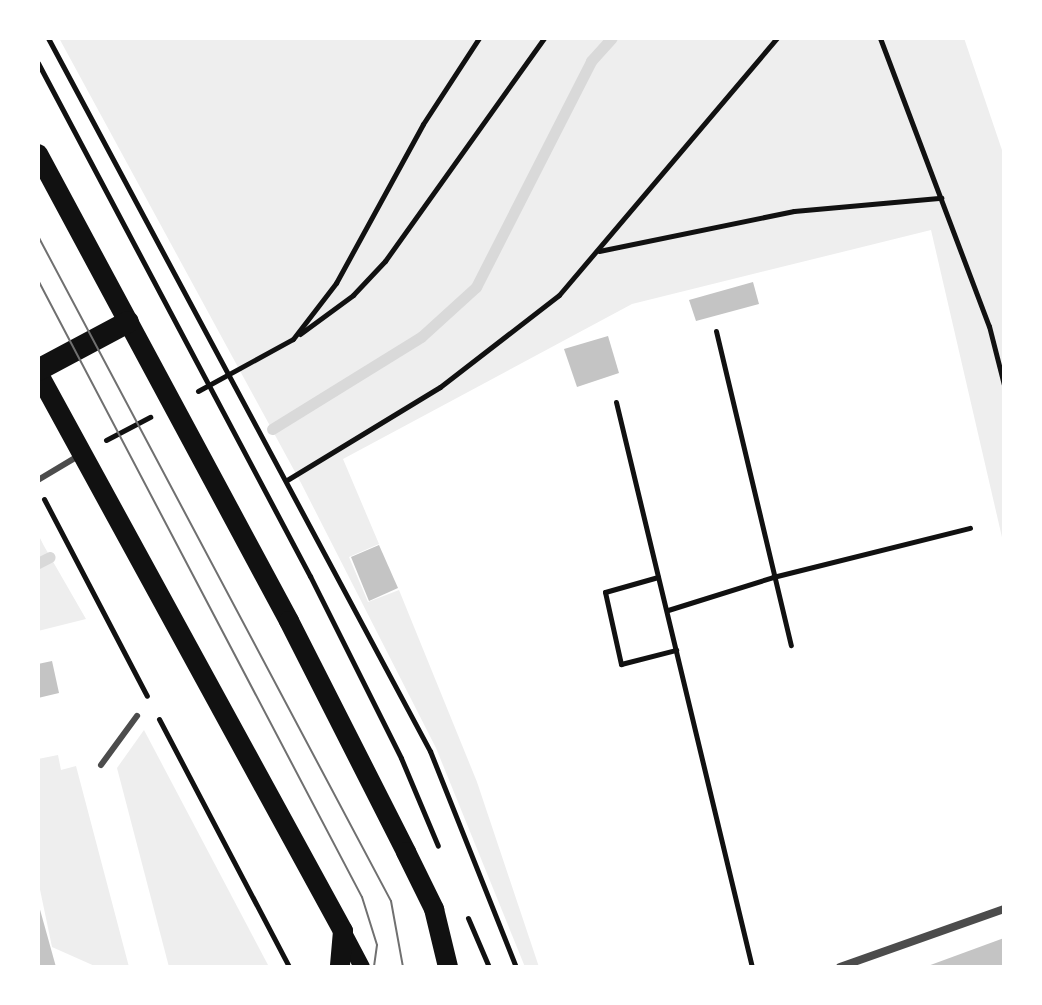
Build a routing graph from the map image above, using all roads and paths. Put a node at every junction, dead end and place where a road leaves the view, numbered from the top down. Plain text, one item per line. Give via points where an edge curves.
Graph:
1 (48, 38) edge
2 (479, 38) edge
3 (544, 38) edge
4 (777, 38) edge
5 (880, 38) edge
6 (38, 63) edge
7 (38, 154) edge
8 (941, 198) junction
9 (599, 251) junction
10 (128, 322) junction
11 (716, 331) dead end
12 (293, 339) junction
13 (38, 371) edge
14 (231, 374) junction
15 (209, 385) junction
16 (1004, 385) edge
17 (616, 402) dead end
18 (174, 404) junction
19 (81, 454) junction
20 (38, 480) edge
21 (287, 480) junction
22 (38, 487) edge
23 (970, 528) dead end
24 (658, 577) junction
25 (773, 577) junction
26 (668, 610) junction
27 (791, 645) dead end
28 (676, 650) junction
29 (149, 700) dead end
30 (156, 714) dead end
31 (137, 716) dead end
32 (101, 765) dead end
33 (442, 855) dead end
34 (434, 909) junction
35 (1004, 909) edge
36 (465, 911) dead end
37 (343, 931) junction
38 (289, 967) edge
39 (340, 967) edge
40 (362, 967) edge
41 (448, 967) edge
42 (457, 967) edge
43 (489, 967) edge
44 (516, 967) edge
45 (752, 967) edge
46 (840, 967) edge

1 - 14 path
2 - 12 path via 423,124 343,272
3 - 12 path via 385,261 353,295
4 - 9 path via 710,111
5 - 8 path
6 - 15 path
7 - 10 main road
8 - 9 path via 794,211
8 - 16 path via 989,326
9 - 21 path via 559,295 501,344
10 - 13 highway
10 - 18 main road
11 - 25 path
12 - 14 path
13 - 19 main road
14 - 15 path
14 - 21 path
15 - 18 path
15 - 33 path via 401,758
17 - 24 path
18 - 19 path
18 - 34 main road
19 - 20 lane
19 - 37 main road
21 - 44 path via 430,751
22 - 29 path
23 - 25 path
24 - 26 path
24 - 28 path via 605,592 621,664
25 - 26 path
25 - 27 path
26 - 28 path
28 - 45 path
30 - 38 path
31 - 32 lane
34 - 41 main road
34 - 42 main road
35 - 46 street
36 - 43 path
37 - 39 main road
37 - 40 main road

